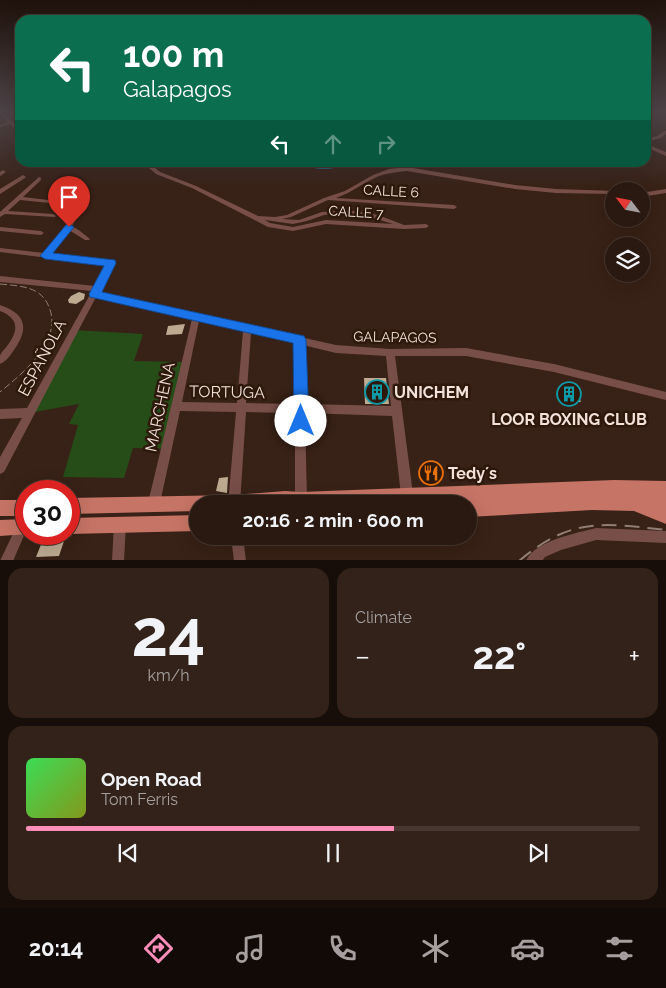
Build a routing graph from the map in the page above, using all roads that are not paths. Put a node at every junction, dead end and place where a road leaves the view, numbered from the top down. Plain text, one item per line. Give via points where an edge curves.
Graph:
1 (651, 147) edge
2 (666, 154) edge
3 (150, 167) edge
4 (23, 177) dead end
5 (39, 179) dead end
6 (666, 190) edge
7 (0, 192) edge
8 (605, 192) edge
9 (650, 193) edge
10 (18, 198) junction
11 (326, 199) junction
12 (48, 202) dead end
13 (454, 208) dead end
14 (2, 213) edge
15 (53, 216) dead end
16 (75, 216) dead end
17 (257, 218) junction
18 (275, 219) junction
19 (426, 226) dead end
20 (68, 227) junction
21 (404, 228) junction
22 (0, 229) edge
23 (41, 232) dead end
24 (87, 239) dead end
25 (0, 250) edge
26 (45, 256) junction
27 (0, 279) edge
28 (95, 291) junction
29 (0, 308) edge
30 (196, 318) junction
31 (247, 330) junction
32 (299, 340) junction
33 (390, 354) junction
34 (0, 360) edge
35 (666, 396) edge
36 (176, 406) junction
37 (241, 406) junction
38 (302, 410) junction
39 (397, 411) junction
40 (29, 413) junction
41 (0, 414) edge
42 (0, 468) edge
43 (666, 488) edge
44 (235, 495) edge
45 (301, 495) edge
46 (408, 495) edge
47 (477, 496) edge
48 (634, 502) junction
49 (154, 504) junction
50 (189, 504) edge
51 (666, 504) edge
52 (80, 506) edge
53 (0, 508) edge
54 (15, 508) edge
55 (477, 508) edge
56 (666, 516) edge
57 (189, 523) edge
58 (120, 524) junction
59 (80, 526) edge
60 (15, 527) edge
61 (0, 528) edge
62 (666, 537) edge
63 (15, 544) edge
64 (238, 545) edge
65 (6, 560) edge
66 (118, 560) edge
67 (240, 560) edge
68 (532, 560) edge

1 - 2 street
3 - 17 street, CALLE 7
4 - 7 street
5 - 10 street
6 - 9 street
8 - 11 street via 515,187 408,169 382,173
10 - 12 street
10 - 14 street
11 - 13 street, CALLE 6
11 - 18 street via 300,212
14 - 15 street
16 - 20 street
17 - 18 street
17 - 21 street, CALLE 7 via 278,228 293,229 326,222
18 - 21 street via 301,222 329,212 365,214
19 - 21 street, CALLE 7
20 - 24 street
20 - 26 street
22 - 23 street
25 - 26 street
26 - 28 street, ESPAÑOLA via 111,263
27 - 28 street, GALAPAGOS
28 - 30 street, GALAPAGOS
28 - 40 street, ESPAÑOLA
29 - 34 street via 14,315 20,327 13,346
30 - 31 street, GALAPAGOS
30 - 36 street, MARCHENA
31 - 32 street, GALAPAGOS
31 - 37 street
32 - 33 street, GALAPAGOS via 336,349
32 - 38 street
33 - 35 street, GALAPAGOS via 466,352 554,368
33 - 39 street
36 - 37 street, TORTUGA
36 - 49 street, MARCHENA
37 - 38 street, TORTUGA
37 - 44 street
38 - 39 street, TORTUGA
38 - 45 street
39 - 46 street
40 - 41 street
40 - 42 street, ESPAÑOLA
43 - 47 main road
48 - 51 main road
48 - 55 main road
48 - 56 main road
49 - 50 main road
49 - 52 main road
53 - 54 main road
57 - 58 main road
58 - 59 main road
58 - 66 street
60 - 61 main road
62 - 68 street via 596,534 560,544
63 - 65 street
64 - 67 street

